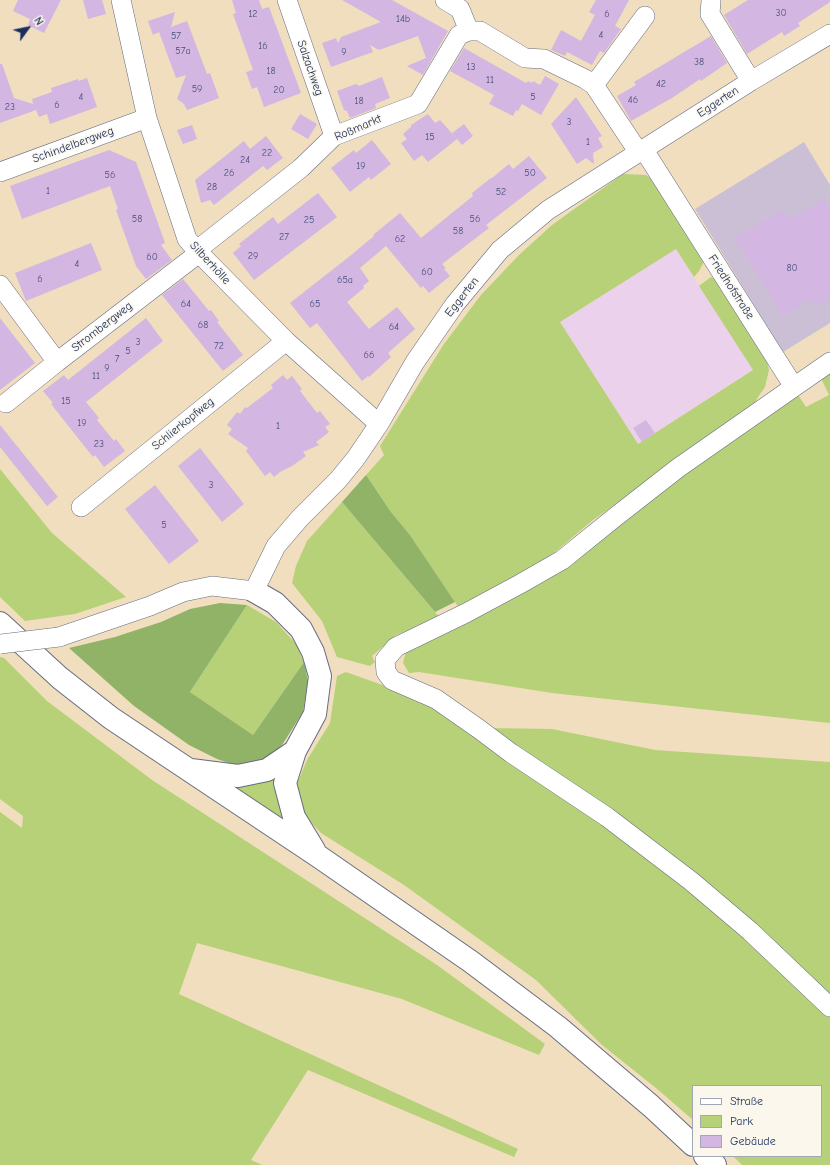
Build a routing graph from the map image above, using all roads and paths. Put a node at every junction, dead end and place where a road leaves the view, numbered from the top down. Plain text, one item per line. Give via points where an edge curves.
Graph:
1 (122, 0) edge
2 (286, 0) edge
3 (445, 0) edge
4 (710, 1) dead end
5 (645, 16) dead end
6 (469, 31) junction
7 (830, 34) edge
8 (751, 81) junction
9 (594, 85) junction
10 (147, 118) junction
11 (334, 136) junction
12 (641, 152) junction
13 (0, 172) edge
14 (198, 252) junction
15 (0, 285) edge
16 (286, 341) junction
17 (57, 362) junction
18 (830, 362) edge
19 (794, 387) junction
20 (6, 404) dead end
21 (379, 424) junction
22 (81, 507) dead end
23 (254, 591) junction
24 (0, 623) edge
25 (0, 644) edge
26 (295, 751) junction
27 (186, 769) junction
28 (318, 856) junction
29 (830, 1007) edge
30 (692, 1144) edge
31 (706, 1157) edge
32 (715, 1165) edge

1 - 10 street, Silberhölle
2 - 11 street, Salzachweg
3 - 6 street via 460,9
4 - 8 street, Eggerten via 710,14
5 - 9 street
6 - 9 street via 480,31 525,58 544,60
6 - 11 street, Roßmarkt via 459,35 418,104
7 - 8 street, Eggerten
8 - 12 street, Eggerten
9 - 12 street
10 - 13 street, Schindelbergweg
10 - 14 street, Silberhölle via 188,240
11 - 14 street, Roßmarkt via 300,168
12 - 19 street, Friedhofstraße
12 - 21 street, Eggerten via 548,210 500,250 455,304 415,362
14 - 16 street, Silberhölle
14 - 17 street, Strombergweg
15 - 17 street
16 - 21 street, Silberhölle
16 - 22 street, Schlierkopfweg
17 - 20 street, Strombergweg
18 - 19 street
19 - 29 street via 678,468 562,560 472,610 396,647 385,660 386,672 392,680 436,699 613,821 691,881 750,931
21 - 23 street, Eggerten via 338,480 276,546
23 - 25 street, bridge via 212,586 183,592 59,637
23 - 26 main road via 275,603 301,629 313,652 320,676 315,714
24 - 27 main road via 60,678 111,718
26 - 27 main road via 267,770 238,776
26 - 28 main road via 285,783 294,817
27 - 28 main road
28 - 30 main road via 470,961 558,1027
31 - 32 main road

